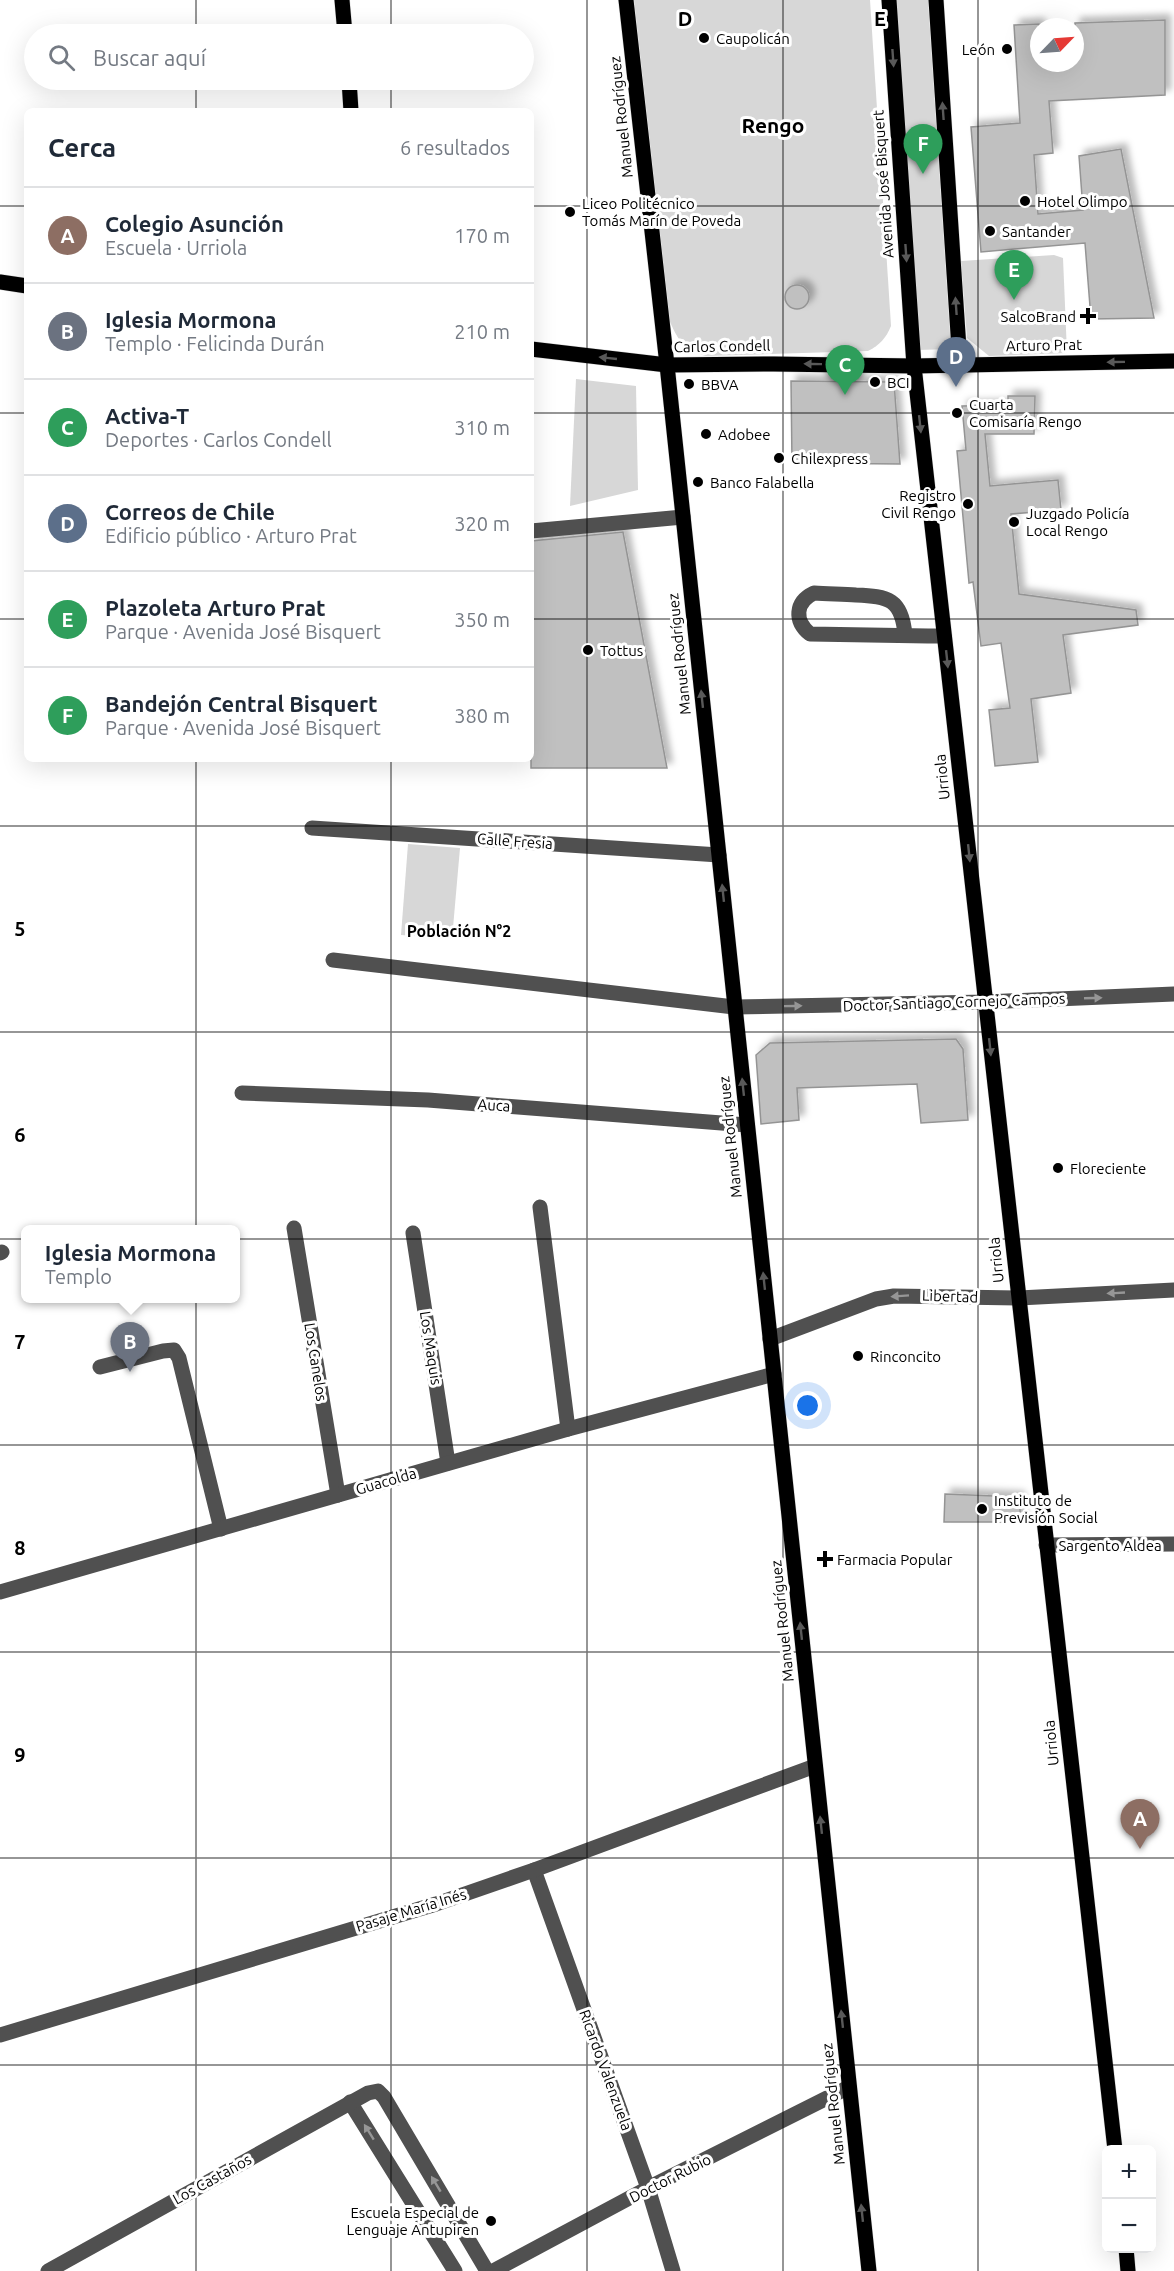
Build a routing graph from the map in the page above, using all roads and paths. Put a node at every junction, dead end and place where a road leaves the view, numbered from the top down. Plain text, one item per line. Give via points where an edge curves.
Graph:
1 (342, 0) edge
2 (626, 0) edge
3 (888, 0) edge
4 (936, 0) edge
5 (344, 24) edge
6 (350, 90) edge
7 (351, 108) edge
8 (0, 282) edge
9 (24, 286) edge
10 (534, 350) edge
11 (1174, 361) edge
12 (960, 364) junction
13 (667, 365) junction
14 (914, 366) junction
15 (683, 517) junction
16 (534, 531) edge
17 (905, 635) junction
18 (944, 636) junction
19 (312, 828) dead end
20 (718, 855) junction
21 (333, 960) dead end
22 (1174, 994) edge
23 (985, 1002) junction
24 (734, 1007) junction
25 (242, 1093) dead end
26 (747, 1125) junction
27 (540, 1207) dead end
28 (294, 1228) dead end
29 (413, 1233) dead end
30 (1174, 1290) edge
31 (1019, 1298) junction
32 (770, 1339) junction
33 (100, 1367) dead end
34 (774, 1374) junction
35 (568, 1429) junction
36 (448, 1463) junction
37 (338, 1495) junction
38 (221, 1529) junction
39 (1174, 1544) edge
40 (1046, 1545) junction
41 (0, 1592) edge
42 (815, 1766) junction
43 (534, 1870) junction
44 (0, 2035) edge
45 (849, 2087) junction
46 (350, 2102) junction
47 (1114, 2145) edge
48 (648, 2188) junction
49 (1126, 2253) edge
50 (48, 2271) edge
51 (455, 2271) edge
52 (487, 2271) edge
53 (493, 2271) edge
54 (673, 2271) edge
55 (869, 2271) edge
56 (1128, 2271) edge

1 - 5 main road
2 - 13 main road, Manuel Rodríguez
3 -> 14 main road, Avenida José Bisquert
12 -> 4 main road
6 - 7 main road
8 - 9 main road
13 -> 10 main road, Carlos Condell
11 -> 12 main road, Arturo Prat
12 - 14 main road, Arturo Prat
14 -> 13 main road, Carlos Condell
13 - 15 main road, Manuel Rodríguez
14 -> 18 main road, Urriola
15 - 16 street
20 -> 15 main road, Manuel Rodríguez
17 - 17 street via 810,634 799,621 799,607 814,593 882,596 901,614
17 - 18 street
18 -> 23 main road, Urriola
19 - 20 street, Calle Fresia
24 -> 20 main road, Manuel Rodríguez
21 - 24 street, Doctor Santiago Cornejo Campos
23 -> 22 street, Doctor Santiago Cornejo Campos
24 -> 23 street, Doctor Santiago Cornejo Campos
23 -> 31 main road, Urriola
26 -> 24 main road, Manuel Rodríguez
25 - 26 street, Auca via 428,1100
32 -> 26 main road, Manuel Rodríguez
27 - 35 street
28 - 37 street, Los Canelos
29 - 36 street, Los Maquis
30 -> 31 street, Libertad
31 -> 32 street, Libertad via 894,1296 876,1299
31 - 40 main road, Urriola
32 - 34 main road, Manuel Rodríguez
33 - 38 street via 174,1350
34 - 35 street, Guacolda
42 -> 34 main road, Manuel Rodríguez
35 - 36 street, Guacolda
36 - 37 street, Guacolda
37 - 38 street, Guacolda
38 - 41 street, Guacolda
39 - 40 street, Sargento Aldea
40 - 47 main road, Urriola
42 - 43 street, Pasaje María Inés
45 -> 42 main road, Manuel Rodríguez
43 - 44 street, Pasaje María Inés via 436,1904
43 - 48 street, Ricardo Valenzuela
45 - 48 street, Doctor Rubio
55 -> 45 main road, Manuel Rodríguez
46 - 50 street, Los Castaños
51 -> 46 street
52 -> 46 street, Los Castaños via 384,2097 378,2091
48 - 53 street, Doctor Rubio
48 - 54 street, Ricardo Valenzuela
49 - 56 main road

